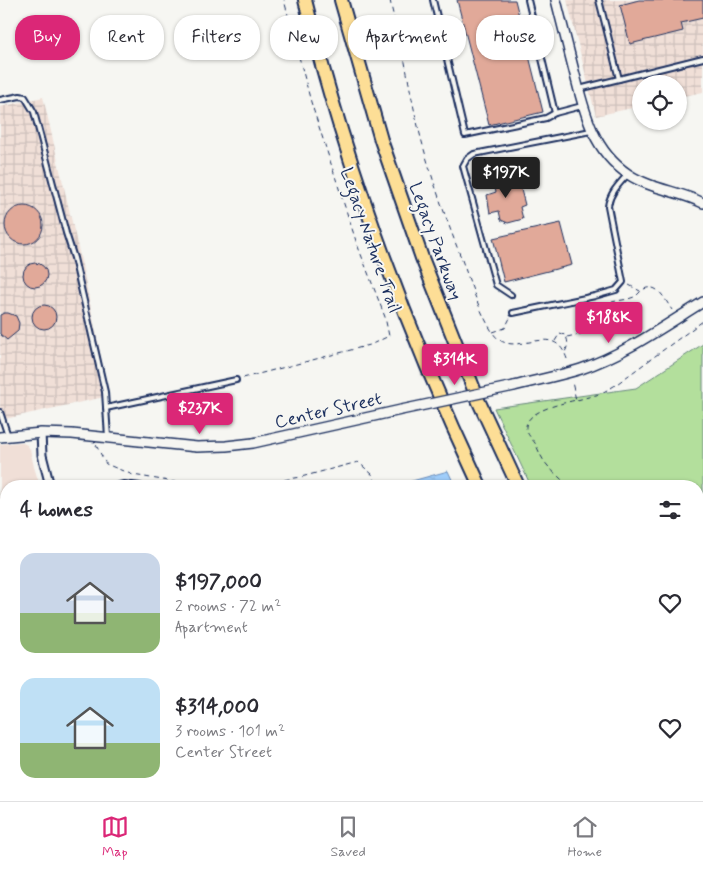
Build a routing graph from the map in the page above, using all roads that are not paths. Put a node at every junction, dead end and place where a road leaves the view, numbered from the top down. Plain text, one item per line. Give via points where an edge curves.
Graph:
1 (305, 0) edge
2 (341, 0) edge
3 (433, 0) edge
4 (528, 0) edge
5 (556, 0) edge
6 (600, 0) edge
7 (703, 58) edge
8 (619, 79) junction
9 (578, 89) junction
10 (0, 100) edge
11 (582, 106) junction
12 (554, 113) junction
13 (591, 131) junction
14 (628, 174) junction
15 (703, 203) edge
16 (511, 295) dead end
17 (703, 302) edge
18 (513, 313) road end
19 (236, 380) road end
20 (106, 408) junction
21 (0, 412) edge
22 (40, 433) junction
23 (4, 436) edge
24 (108, 438) junction
25 (48, 480) edge
26 (477, 480) edge
27 (515, 480) edge
28 (467, 801) edge
29 (470, 801) edge

1 - 26 highway via 347,150 389,270 445,413
2 - 27 highway, Legacy Parkway via 381,140 422,258 478,402
3 - 12 lane via 465,135 546,118
4 - 12 lane
5 - 9 street
6 - 8 lane
7 - 8 lane
8 - 9 lane
9 - 11 street
10 - 20 lane via 25,97 34,112 74,258
11 - 12 lane
11 - 13 street
13 - 14 street via 609,157
13 - 16 lane via 474,154 466,159 463,166 496,285
14 - 15 street
14 - 18 lane via 614,191 608,206 623,282 616,290 595,296
17 - 24 street, Center Street, bridge via 624,350 564,374 514,386 239,445 197,447
19 - 20 lane
20 - 24 lane
21 - 23 lane
22 - 23 street, Center Street
22 - 24 street, Center Street
22 - 25 street
28 - 29 lane

